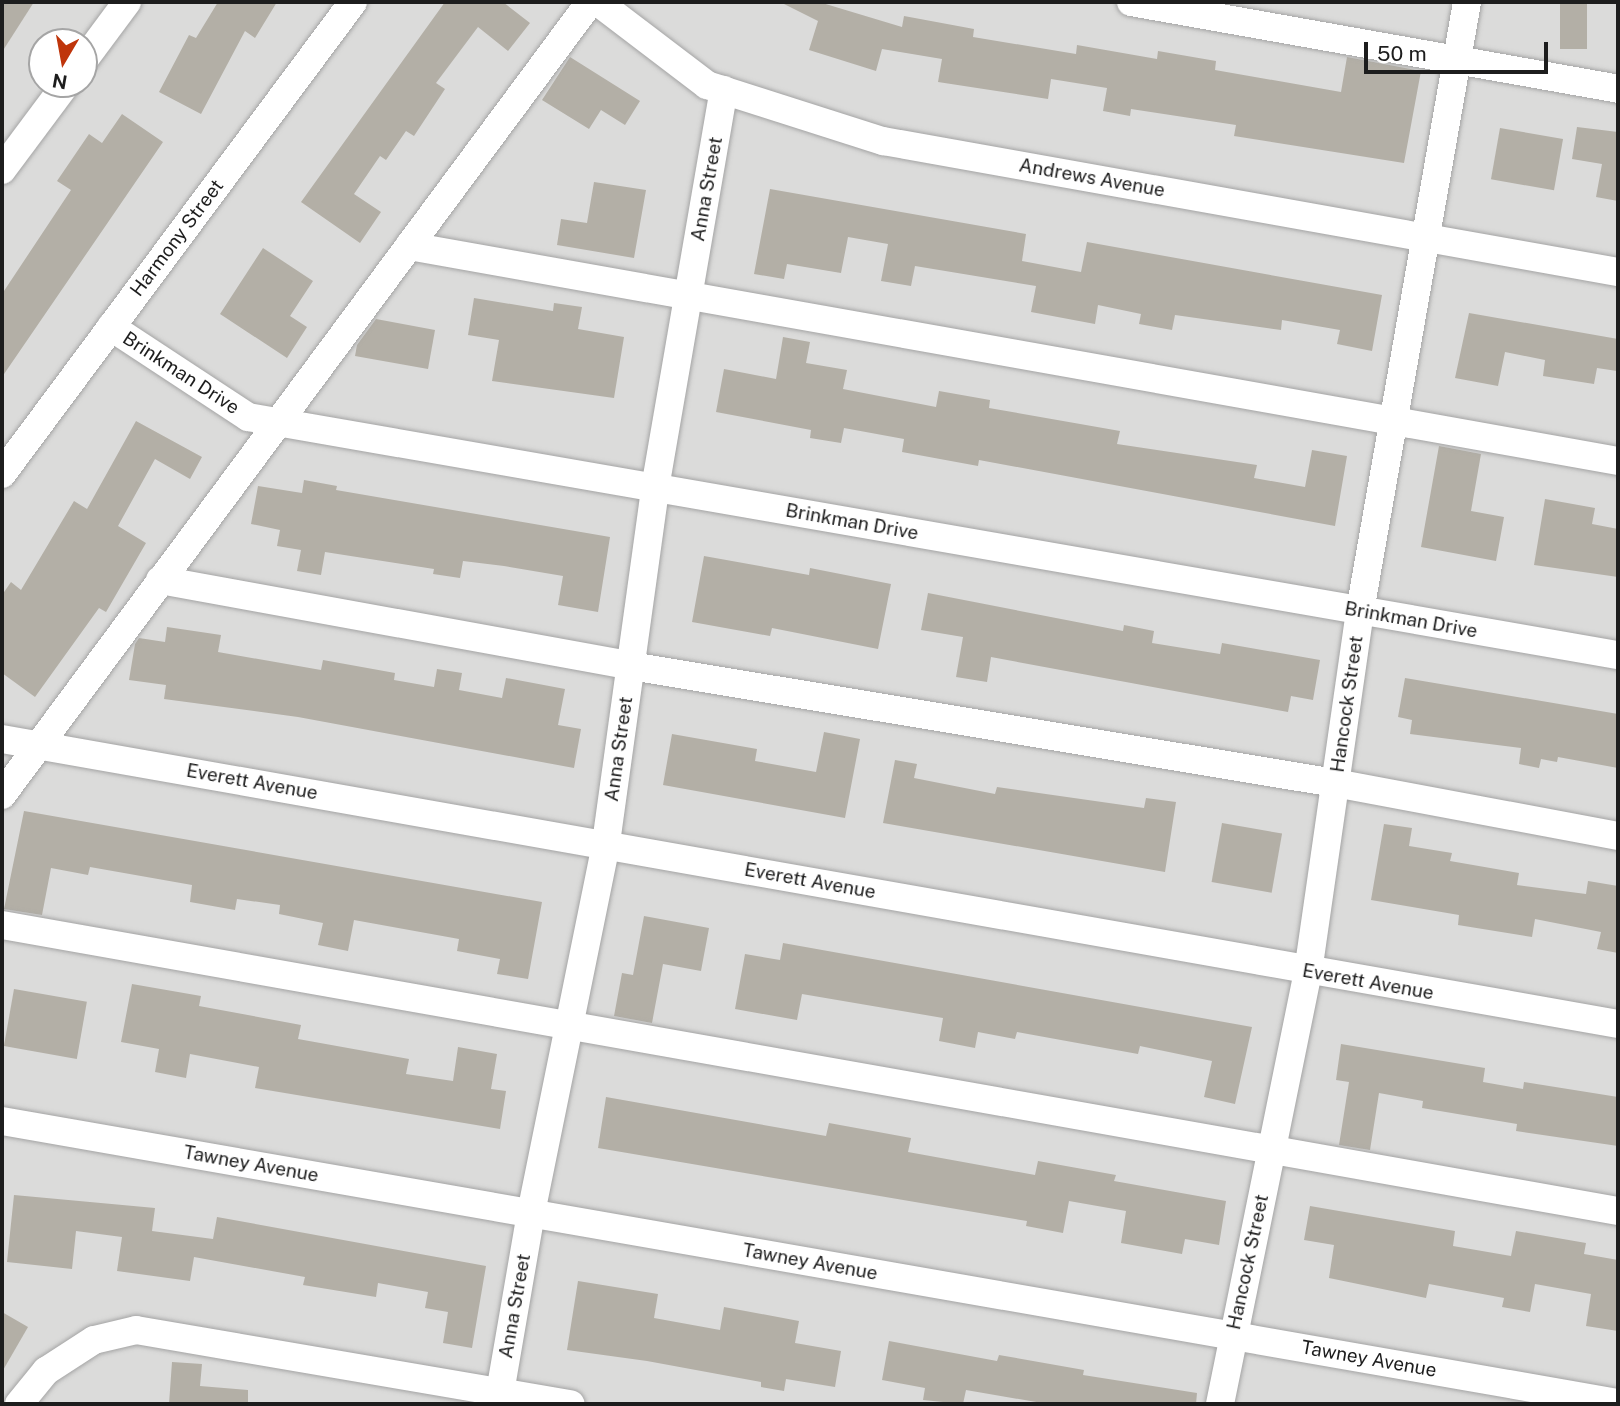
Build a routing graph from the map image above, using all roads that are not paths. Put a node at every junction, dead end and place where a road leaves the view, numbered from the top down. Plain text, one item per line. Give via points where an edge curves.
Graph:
1 (127, 2) edge
2 (353, 2) edge
3 (590, 2) edge
4 (598, 2) edge
5 (1130, 2) edge
6 (1467, 2) edge
7 (98, 41) edge
8 (1457, 61) junction
9 (1618, 89) edge
10 (724, 90) junction
11 (56, 98) edge
12 (2, 170) edge
13 (1426, 238) junction
14 (409, 246) junction
15 (1618, 272) edge
16 (688, 296) junction
17 (111, 327) junction
18 (277, 422) junction
19 (1393, 422) junction
20 (1618, 461) edge
21 (2, 474) edge
22 (655, 488) junction
23 (160, 580) junction
24 (1360, 611) junction
25 (1618, 655) edge
26 (631, 666) junction
27 (2, 739) edge
28 (38, 745) junction
29 (1335, 783) junction
30 (2, 794) edge
31 (1618, 836) edge
32 (606, 843) junction
33 (2, 925) edge
34 (1308, 972) junction
35 (569, 1024) junction
36 (1618, 1024) edge
37 (2, 1121) edge
38 (1271, 1150) junction
39 (1618, 1212) edge
40 (531, 1213) junction
41 (1232, 1336) junction
42 (499, 1398) edge
43 (1618, 1403) edge
44 (19, 1404) edge
45 (571, 1404) edge
46 (1220, 1404) edge

1 - 7 street
2 - 17 street, Harmony Street
3 - 14 street
4 - 10 street, Andrews Avenue via 707,85
5 - 8 street
6 - 8 street, Hancock Street
8 - 9 street
8 - 13 street, Hancock Street
10 - 13 street, Andrews Avenue via 883,141
10 - 16 street, Anna Street
11 - 12 street
13 - 15 street, Andrews Avenue
13 - 19 street, Hancock Street
14 - 16 street
14 - 18 street
16 - 19 street
16 - 22 street, Anna Street
17 - 18 street, Brinkman Drive via 248,417
17 - 21 street, Harmony Street
18 - 22 street, Brinkman Drive
18 - 23 street
19 - 20 street
19 - 24 street, Hancock Street
22 - 24 street, Brinkman Drive
22 - 26 street, Anna Street
23 - 26 street
23 - 28 street
24 - 25 street, Brinkman Drive
24 - 29 street, Hancock Street
26 - 29 street
26 - 32 street, Anna Street
27 - 28 street, Everett Avenue
28 - 30 street
28 - 32 street, Everett Avenue
29 - 31 street
29 - 34 street, Hancock Street
32 - 34 street, Everett Avenue
32 - 35 street, Anna Street
33 - 35 street
34 - 36 street, Everett Avenue
34 - 38 street, Hancock Street
35 - 38 street
35 - 40 street, Anna Street
37 - 40 street, Tawney Avenue
38 - 39 street
38 - 41 street, Hancock Street
40 - 41 street, Tawney Avenue
40 - 42 street, Anna Street
41 - 43 street, Tawney Avenue
41 - 46 street, Hancock Street
42 - 44 street via 136,1329 94,1340 46,1371
42 - 45 street

